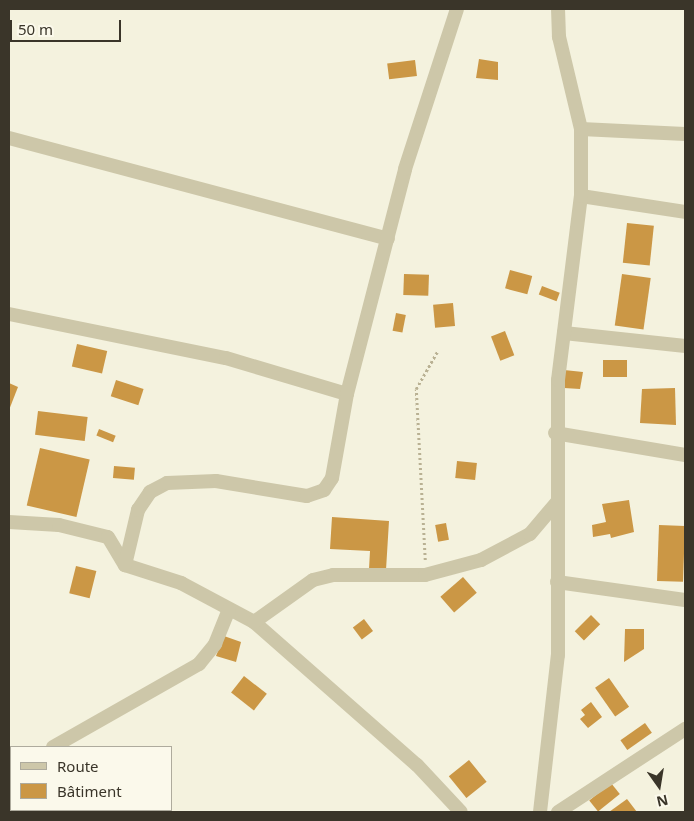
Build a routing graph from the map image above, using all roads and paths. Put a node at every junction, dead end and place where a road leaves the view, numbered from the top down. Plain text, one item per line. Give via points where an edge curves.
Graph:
1 (457, 9) edge
2 (558, 9) edge
3 (581, 129) junction
4 (685, 134) edge
5 (9, 138) edge
6 (581, 196) junction
7 (685, 212) edge
8 (388, 239) junction
9 (9, 314) edge
10 (564, 333) junction
11 (685, 346) edge
12 (437, 352) dead end
13 (347, 394) junction
14 (555, 433) junction
15 (685, 455) edge
16 (557, 502) junction
17 (9, 522) edge
18 (125, 565) junction
19 (425, 575) junction
20 (557, 582) junction
21 (685, 600) edge
22 (229, 610) junction
23 (254, 622) junction
24 (685, 729) edge
25 (55, 746) edge
26 (461, 812) edge
27 (540, 812) edge
28 (558, 812) edge

1 - 8 street
2 - 3 street via 559,37
3 - 4 street
3 - 6 street
5 - 8 street
6 - 7 street
6 - 10 street
8 - 13 street
9 - 13 street via 226,358
10 - 11 street
10 - 14 street
12 - 19 path via 416,389
13 - 18 street via 332,478 324,490 307,496 216,481 167,482 150,492 138,510
14 - 15 street
14 - 16 street
16 - 19 street via 513,546
16 - 20 street
17 - 18 street via 45,523 108,537
18 - 22 street via 182,583
19 - 23 street via 332,575 313,580
20 - 21 street
20 - 27 street via 558,655
22 - 23 street
22 - 25 street via 216,644 199,664
23 - 26 street via 417,765
24 - 28 street

